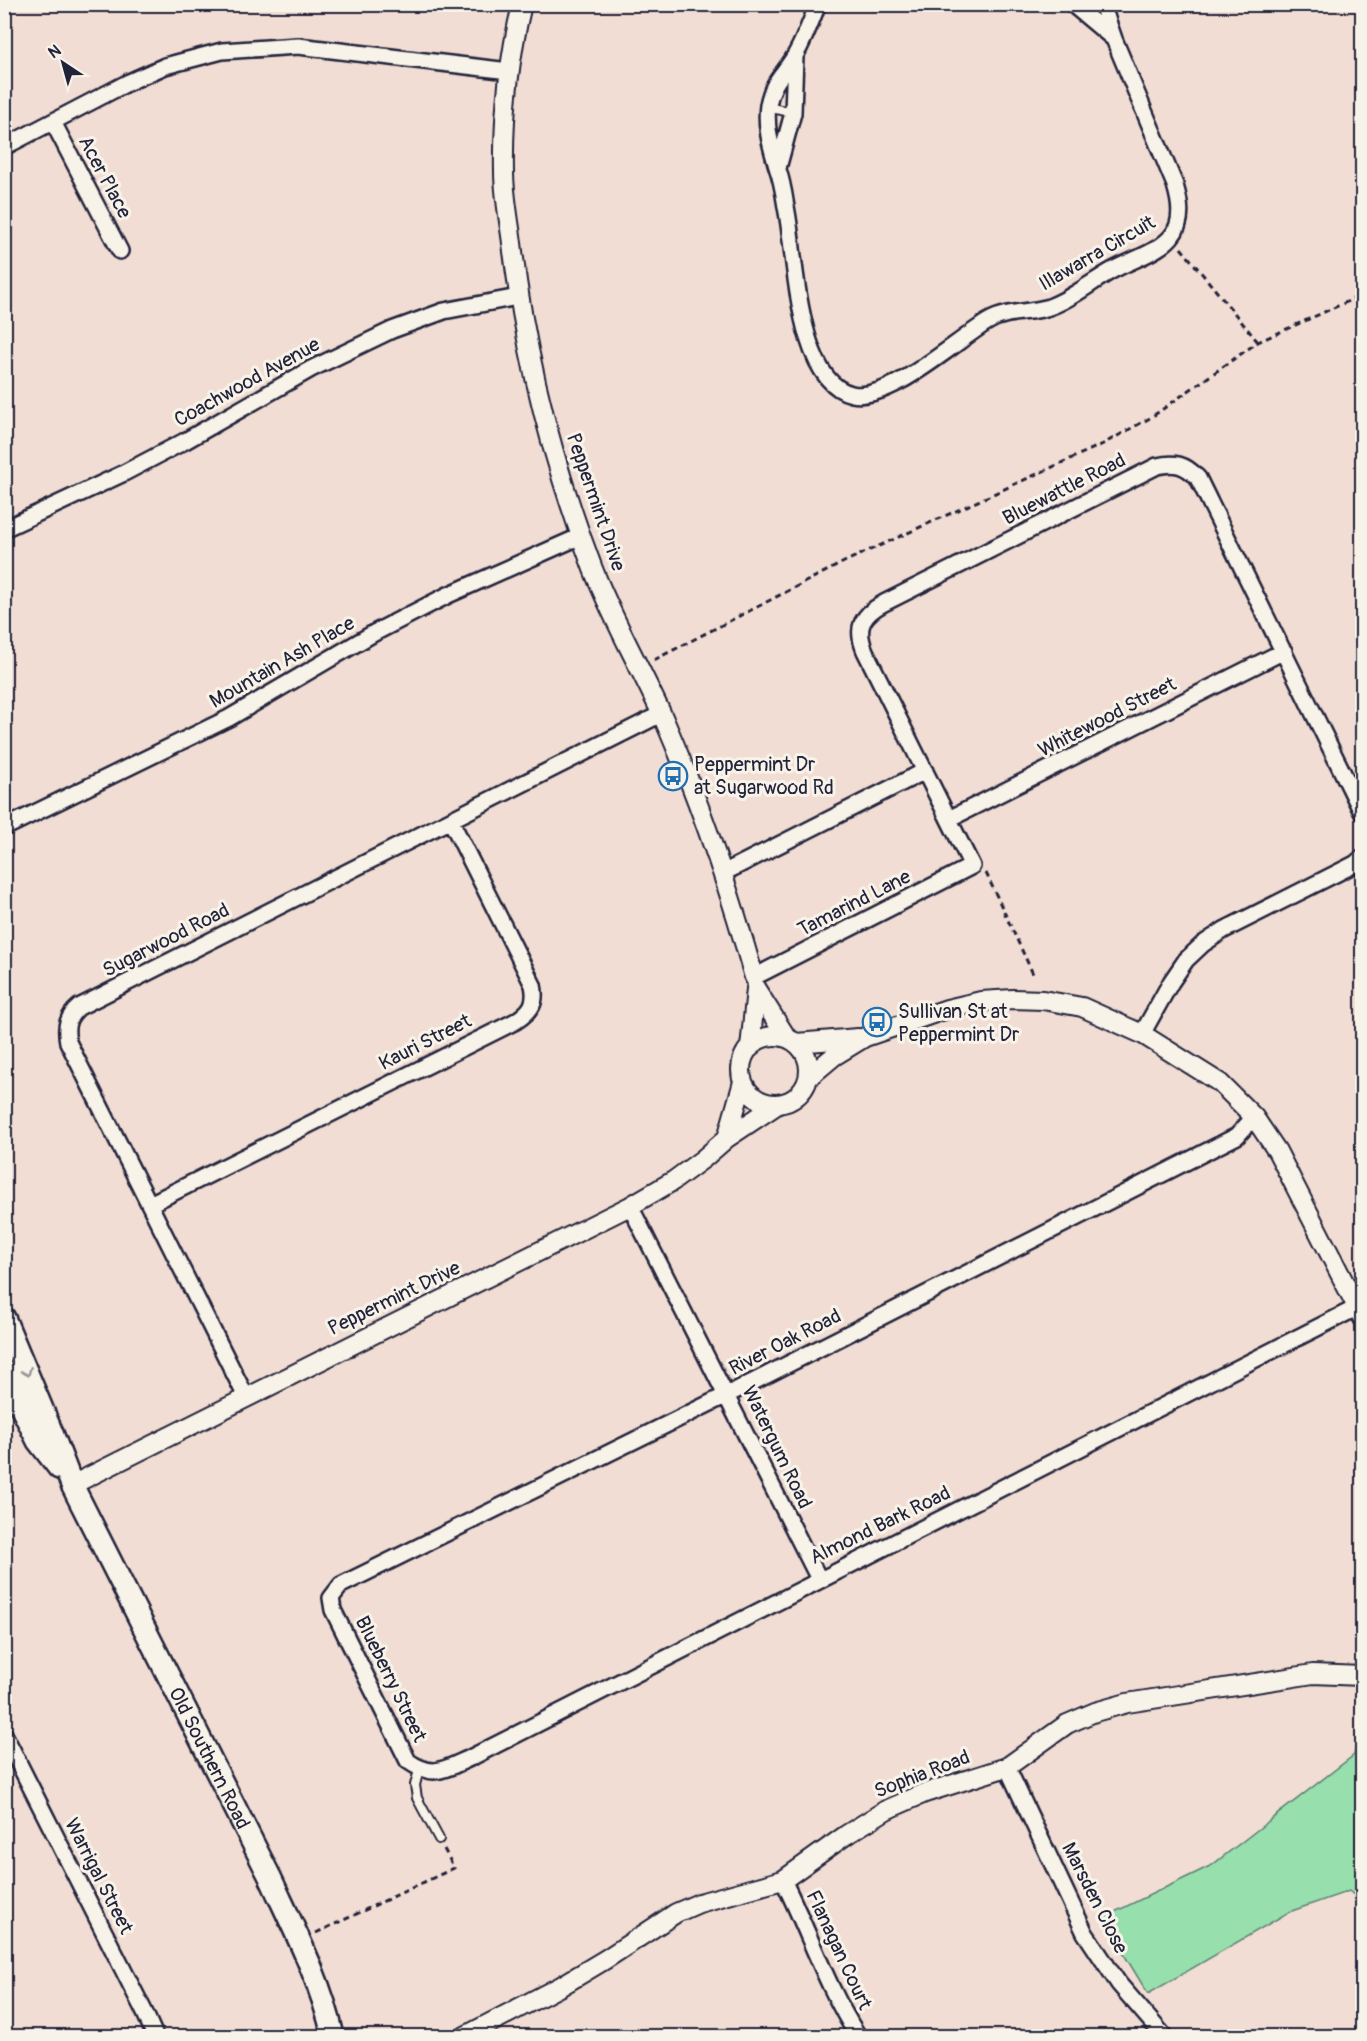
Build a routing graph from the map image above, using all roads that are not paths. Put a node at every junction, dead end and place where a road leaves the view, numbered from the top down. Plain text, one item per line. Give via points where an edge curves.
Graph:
1 (522, 4) edge
2 (818, 4) edge
3 (1072, 4) edge
4 (1102, 4) edge
5 (1114, 39) junction
6 (795, 56) junction
7 (509, 71) junction
8 (768, 107) junction
9 (793, 113) junction
10 (53, 122) junction
11 (4, 147) edge
12 (778, 168) junction
13 (120, 251) dead end
14 (518, 297) junction
15 (4, 529) edge
16 (581, 536) junction
17 (1284, 651) junction
18 (661, 714) junction
19 (925, 771) junction
20 (1362, 812) edge
21 (949, 819) junction
22 (451, 821) junction
23 (4, 828) edge
24 (1362, 858) edge
25 (972, 866) joint
26 (723, 873) junction
27 (755, 983) junction
28 (1142, 1034) junction
29 (865, 1037) junction
30 (792, 1041) junction
31 (750, 1048) junction
32 (809, 1077) junction
33 (743, 1082) junction
34 (778, 1104) junction
35 (1254, 1117) junction
36 (726, 1138) junction
37 (150, 1204) junction
38 (630, 1206) junction
39 (1360, 1312) edge
40 (4, 1318) edge
41 (4, 1372) edge
42 (728, 1395) junction
43 (246, 1397) junction
44 (72, 1485) junction
45 (819, 1579) junction
46 (332, 1598) joint
47 (1362, 1676) edge
48 (4, 1734) edge
49 (1007, 1767) junction
50 (419, 1770) junction
51 (439, 1839) road end
52 (783, 1880) junction
53 (155, 2037) edge
54 (333, 2037) edge
55 (465, 2037) edge
56 (858, 2037) edge
57 (1164, 2037) edge

1 - 7 street, Peppermint Drive
2 - 6 street, Illawarra Circuit
3 - 5 street, Illawarra Circuit
4 - 5 street, Illawarra Circuit
5 - 12 street, Illawarra Circuit via 1180,202 1172,237 1057,303 990,320 881,392 866,395 840,390 827,379 814,355 799,299
6 - 8 street, Illawarra Circuit via 777,79
6 - 9 street, Illawarra Circuit
7 - 10 street via 298,46 222,51 165,66
7 - 14 street, Peppermint Drive via 504,174
8 - 9 lane
8 - 12 street, Illawarra Circuit via 767,131
9 - 12 street, Illawarra Circuit
10 - 11 street
10 - 13 street, Acer Place
14 - 15 street, Coachwood Avenue via 444,311 392,330 331,358 122,474
14 - 16 street, Peppermint Drive via 534,380
16 - 18 street, Peppermint Drive via 614,618
16 - 23 street, Mountain Ash Place via 448,595 374,633 229,718
17 - 19 street, Bluewattle Road via 1198,478 1179,464 1157,466 884,603 866,617 859,638
17 - 20 street, Bluewattle Road
17 - 21 street, Whitewood Street
18 - 22 street, Sugarwood Road
18 - 26 street, Peppermint Drive
19 - 21 street, Bluewattle Road
19 - 26 street
21 - 25 street, Bluewattle Road
22 - 37 street, Sugarwood Road via 79,1007 72,1014 66,1030 68,1042
22 - 37 street, Kauri Street via 533,985 536,997 527,1014
24 - 28 street via 1203,944 1171,982
25 - 27 street, Tamarind Lane
26 - 27 street, Peppermint Drive
27 - 30 street, Peppermint Drive
27 - 31 street, Peppermint Drive
28 - 29 street via 1082,1007 1013,999 947,1009
28 - 35 street via 1220,1083
29 - 30 street
29 - 32 street
30 - 31 street via 767,1037
30 - 32 street via 807,1058
31 - 33 street via 742,1064
32 - 34 street via 798,1095
33 - 34 street via 757,1099
33 - 36 street
34 - 36 street, Peppermint Drive
35 - 39 street via 1277,1151
35 - 42 street, River Oak Road via 1237,1136
36 - 38 street, Peppermint Drive via 696,1165
37 - 43 street, Sugarwood Road
38 - 42 street, Watergum Road
38 - 43 street, Peppermint Drive
39 - 45 street, Almond Bark Road
40 -> 44 main road, Old Southern Road
41 - 44 main road, Old Southern Road via 38,1441
42 - 45 street, Watergum Road
42 - 46 street, River Oak Road via 341,1585
43 - 44 street, Peppermint Drive
44 - 54 main road, Old Southern Road via 300,1940
45 - 50 street, Almond Bark Road via 470,1758 440,1772
46 - 50 street, Blueberry Street via 333,1610 408,1761
47 - 49 street, Sophia Road via 1313,1674 1127,1703 1067,1725
48 - 53 street, Warrigal Street
49 - 52 street, Sophia Road via 886,1810
49 - 57 street, Marsden Close via 1085,1933 1119,1984
50 - 51 lane, Blueberry Street via 417,1798
52 - 55 street, Sophia Road via 682,1910 561,1986
52 - 56 street, Flanagan Court

